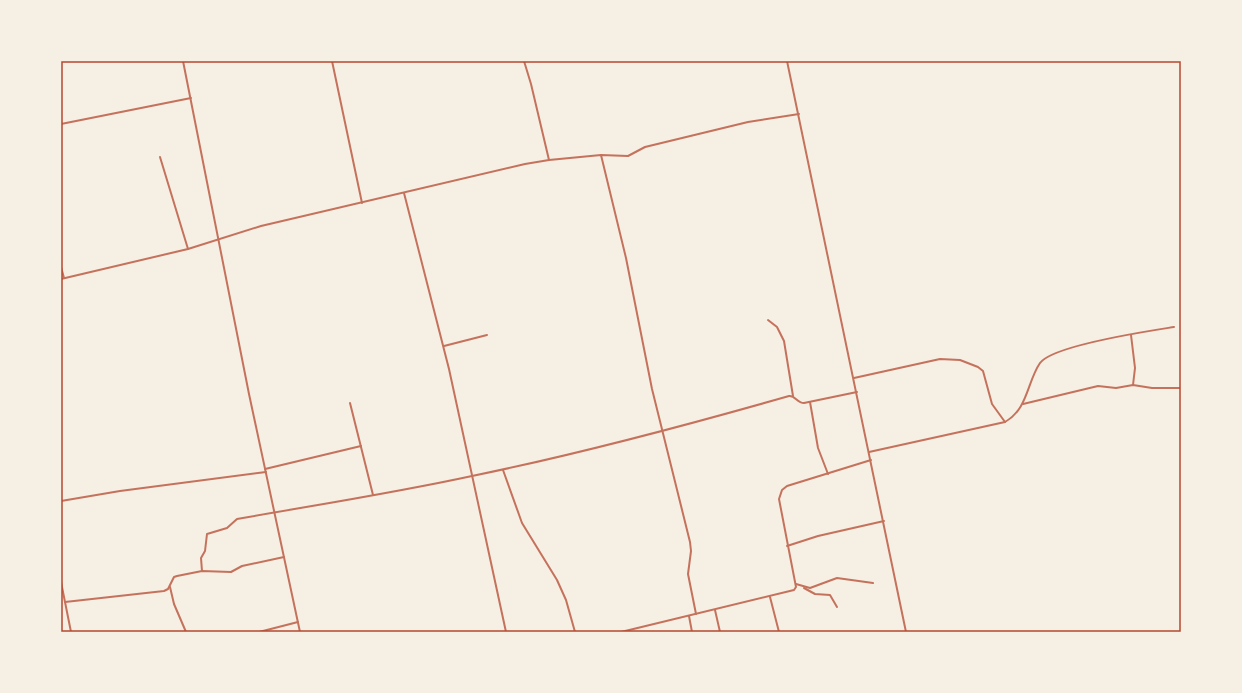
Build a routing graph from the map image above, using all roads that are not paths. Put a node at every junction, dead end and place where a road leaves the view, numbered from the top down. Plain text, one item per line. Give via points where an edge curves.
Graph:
1 (183, 61) edge
2 (332, 61) edge
3 (524, 61) edge
4 (787, 61) edge
5 (191, 98) junction
6 (799, 114) junction
7 (61, 124) edge
8 (601, 155) junction
9 (160, 157) dead end
10 (549, 160) junction
11 (404, 193) junction
12 (362, 203) junction
13 (218, 238) junction
14 (188, 248) junction
15 (61, 267) edge
16 (62, 278) edge
17 (768, 320) dead end
18 (1174, 327) dead end
19 (487, 335) dead end
20 (1131, 335) junction
21 (444, 346) junction
22 (854, 378) junction
23 (1133, 385) junction
24 (1181, 388) edge
25 (857, 392) junction
26 (793, 396) junction
27 (810, 402) junction
28 (350, 403) dead end
29 (1023, 404) junction
30 (1005, 422) junction
31 (663, 431) junction
32 (361, 446) junction
33 (869, 452) junction
34 (871, 460) junction
35 (265, 469) junction
36 (503, 470) junction
37 (266, 472) junction
38 (828, 474) junction
39 (471, 476) junction
40 (373, 495) junction
41 (61, 501) edge
42 (275, 512) junction
43 (884, 522) junction
44 (787, 546) junction
45 (284, 557) junction
46 (202, 572) junction
47 (61, 582) edge
48 (873, 583) dead end
49 (796, 584) junction
50 (170, 586) junction
51 (803, 587) junction
52 (770, 597) junction
53 (65, 602) junction
54 (837, 607) dead end
55 (715, 610) junction
56 (696, 614) junction
57 (689, 616) junction
58 (298, 622) junction
59 (71, 632) edge
60 (186, 632) edge
61 (259, 632) edge
62 (300, 632) edge
63 (506, 632) edge
64 (575, 632) edge
65 (621, 632) edge
66 (692, 632) edge
67 (720, 632) edge
68 (779, 632) edge
69 (906, 632) edge

1 - 5 street
2 - 12 street
3 - 10 street
4 - 6 street
5 - 7 street
5 - 13 street
6 - 8 street via 748,122 645,147 628,156
6 - 22 street
8 - 10 street
8 - 31 street
9 - 14 street
10 - 11 street
11 - 12 street
11 - 21 street
12 - 13 street
13 - 14 street
13 - 35 street
14 - 16 street
15 - 16 street
17 - 26 street via 777,327 782,337
18 - 20 street
19 - 21 street
20 - 23 street via 1135,368
20 - 29 street via 1048,355 1038,366
21 - 39 street
22 - 25 street
22 - 30 street via 940,359 960,360 983,371 992,404
23 - 24 street
23 - 29 street via 1121,388 1098,386
25 - 27 street
25 - 33 street
26 - 27 street via 801,403
26 - 31 street
27 - 38 street via 818,448
28 - 32 street
29 - 30 street
30 - 33 street
31 - 36 street
31 - 56 street via 691,547 688,574
32 - 35 street
32 - 40 street
33 - 34 street
34 - 38 street
34 - 43 street
35 - 37 street
36 - 39 street
36 - 64 street via 522,523 564,594
37 - 41 street
37 - 42 street
38 - 44 street via 787,486 782,490 779,499
39 - 40 street
39 - 63 street
40 - 42 street
42 - 45 street
42 - 46 street via 237,519 227,528 207,534 205,551 201,558
43 - 44 street via 818,536
43 - 69 street
44 - 49 street
45 - 46 street via 242,566 231,572
45 - 58 street
46 - 50 street via 177,576
47 - 53 street
48 - 51 street via 837,578 810,588
49 - 51 street
49 - 52 street via 794,590
50 - 53 street via 164,591
50 - 60 street via 174,604
51 - 54 street via 808,592 830,595
52 - 55 street
52 - 68 street
53 - 59 street
55 - 56 street
55 - 67 street
56 - 57 street
57 - 65 street
57 - 66 street
58 - 61 street
58 - 62 street

